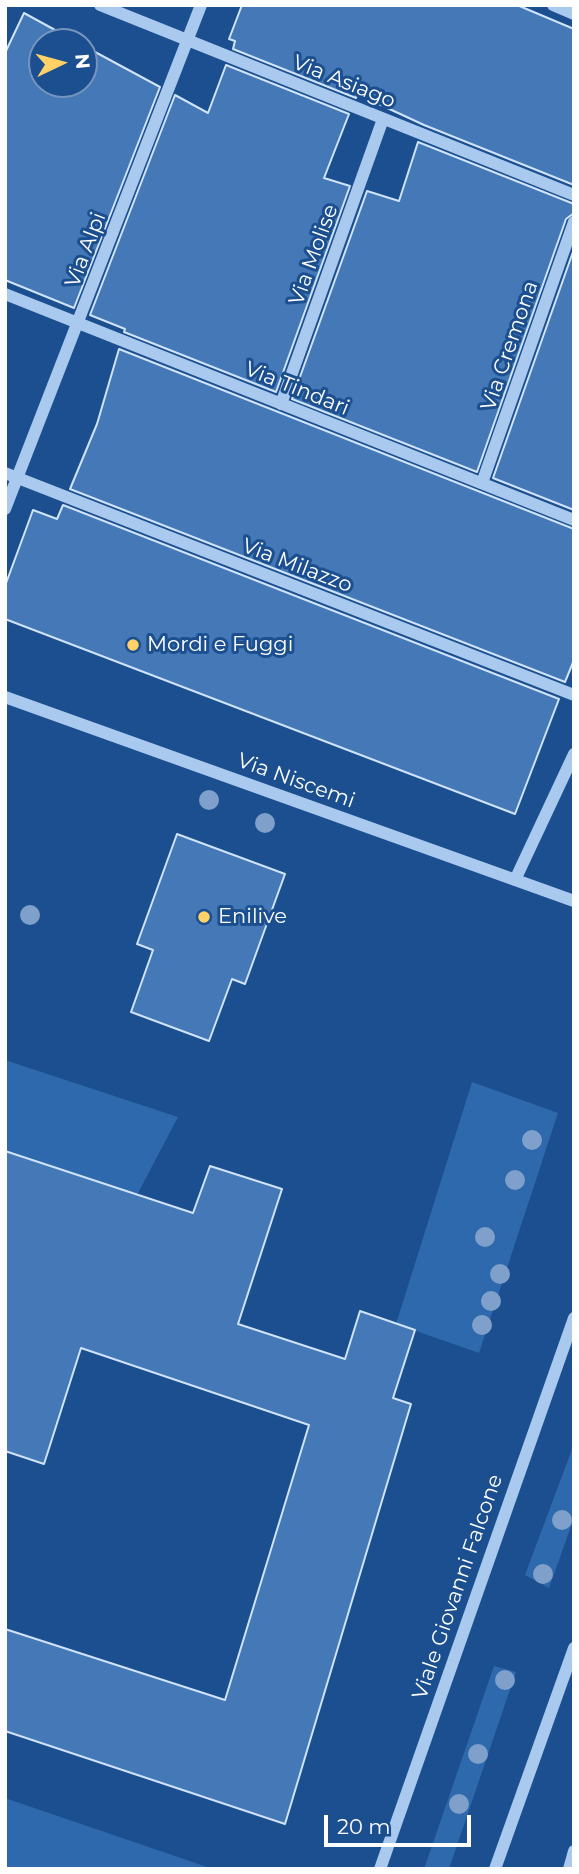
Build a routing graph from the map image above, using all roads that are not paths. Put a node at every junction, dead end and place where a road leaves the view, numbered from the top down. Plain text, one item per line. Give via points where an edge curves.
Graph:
1 (100, 5) edge
2 (201, 5) edge
3 (554, 5) edge
4 (574, 14) edge
5 (188, 40) junction
6 (383, 119) junction
7 (574, 195) edge
8 (574, 222) edge
9 (5, 294) edge
10 (78, 323) junction
11 (281, 404) junction
12 (11, 475) edge
13 (482, 484) junction
14 (5, 509) edge
15 (574, 520) edge
16 (574, 695) edge
17 (5, 696) edge
18 (574, 754) edge
19 (515, 880) junction
20 (574, 901) edge
21 (574, 1318) edge
22 (574, 1648) edge
23 (574, 1851) edge
24 (380, 1869) edge
25 (495, 1869) edge
26 (569, 1869) edge

1 - 5 street, Via Asiago
2 - 5 street, Via Alpi
3 - 4 street
5 - 6 street, Via Asiago
5 - 10 street, Via Alpi
6 - 7 street, Via Asiago
6 - 11 street, Via Molise
8 - 13 street, Via Cremona
9 - 10 street, Via Tindari
10 - 11 street, Via Tindari
10 - 12 street, Via Alpi
11 - 13 street, Via Tindari
12 - 14 street, Via Alpi
12 - 16 street, Via Milazzo
13 - 15 street, Via Tindari
17 - 19 street, Via Niscemi
18 - 19 street
19 - 20 street, Via Niscemi
21 - 24 street, Viale Giovanni Falcone
22 - 25 street
23 - 26 street

